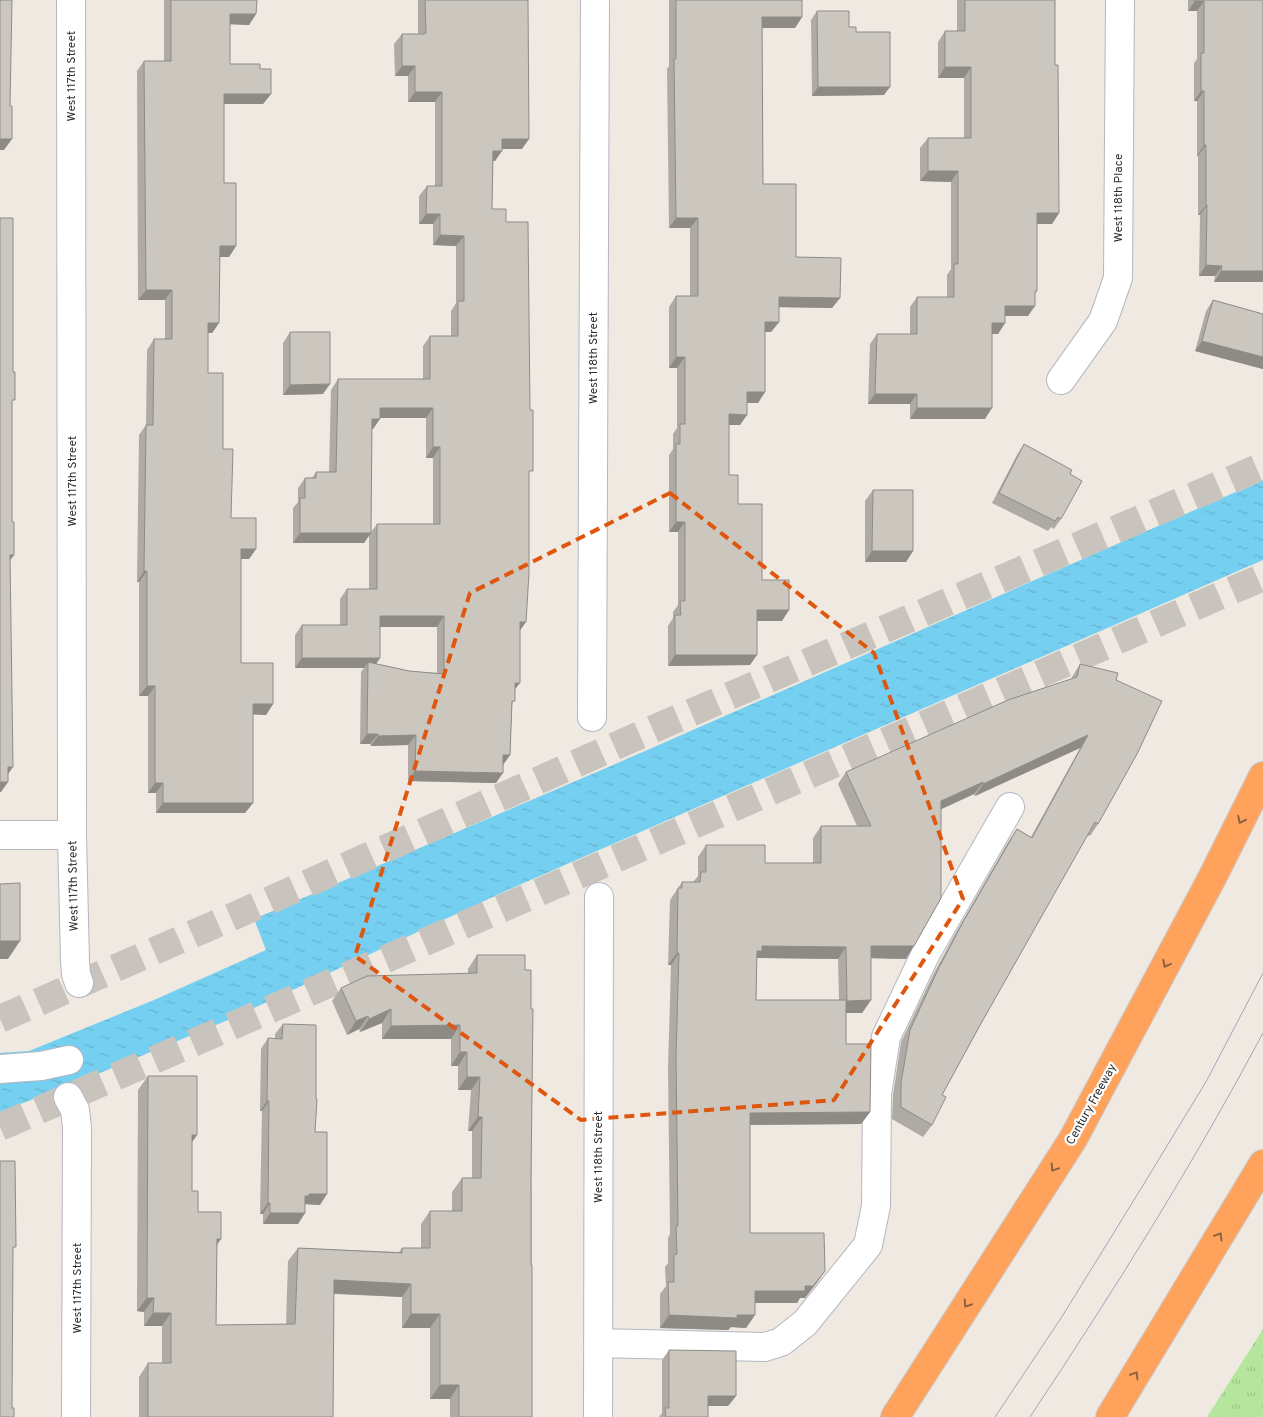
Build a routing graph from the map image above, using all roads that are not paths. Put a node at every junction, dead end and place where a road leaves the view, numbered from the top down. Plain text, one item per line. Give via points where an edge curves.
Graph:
1 (71, 0) edge
2 (595, 0) edge
3 (1120, 0) edge
4 (1061, 380) dead end
5 (592, 717) dead end
6 (1263, 776) edge
7 (1010, 807) dead end
8 (0, 835) edge
9 (72, 835) junction
10 (599, 897) dead end
11 (77, 972) dead end
12 (69, 1060) dead end
13 (0, 1069) edge
14 (68, 1097) dead end
15 (1263, 1164) edge
16 (598, 1342) junction
17 (76, 1417) edge
18 (598, 1417) edge
19 (894, 1417) edge
20 (1110, 1417) edge

1 - 9 street, West 117th Street
2 - 5 street, West 118th Street
3 - 4 street, West 118th Place via 1118,278 1103,321
6 -> 19 highway, Century Freeway via 1073,1139
7 - 16 street via 926,953 886,1037 878,1094 876,1206 868,1245 804,1323 781,1342 765,1347
8 - 9 street
9 - 11 street, West 117th Street
10 - 16 street, West 118th Street
12 - 13 street
14 - 17 street, West 117th Street via 75,1110 77,1128
20 -> 15 highway
16 - 18 street, West 118th Street

